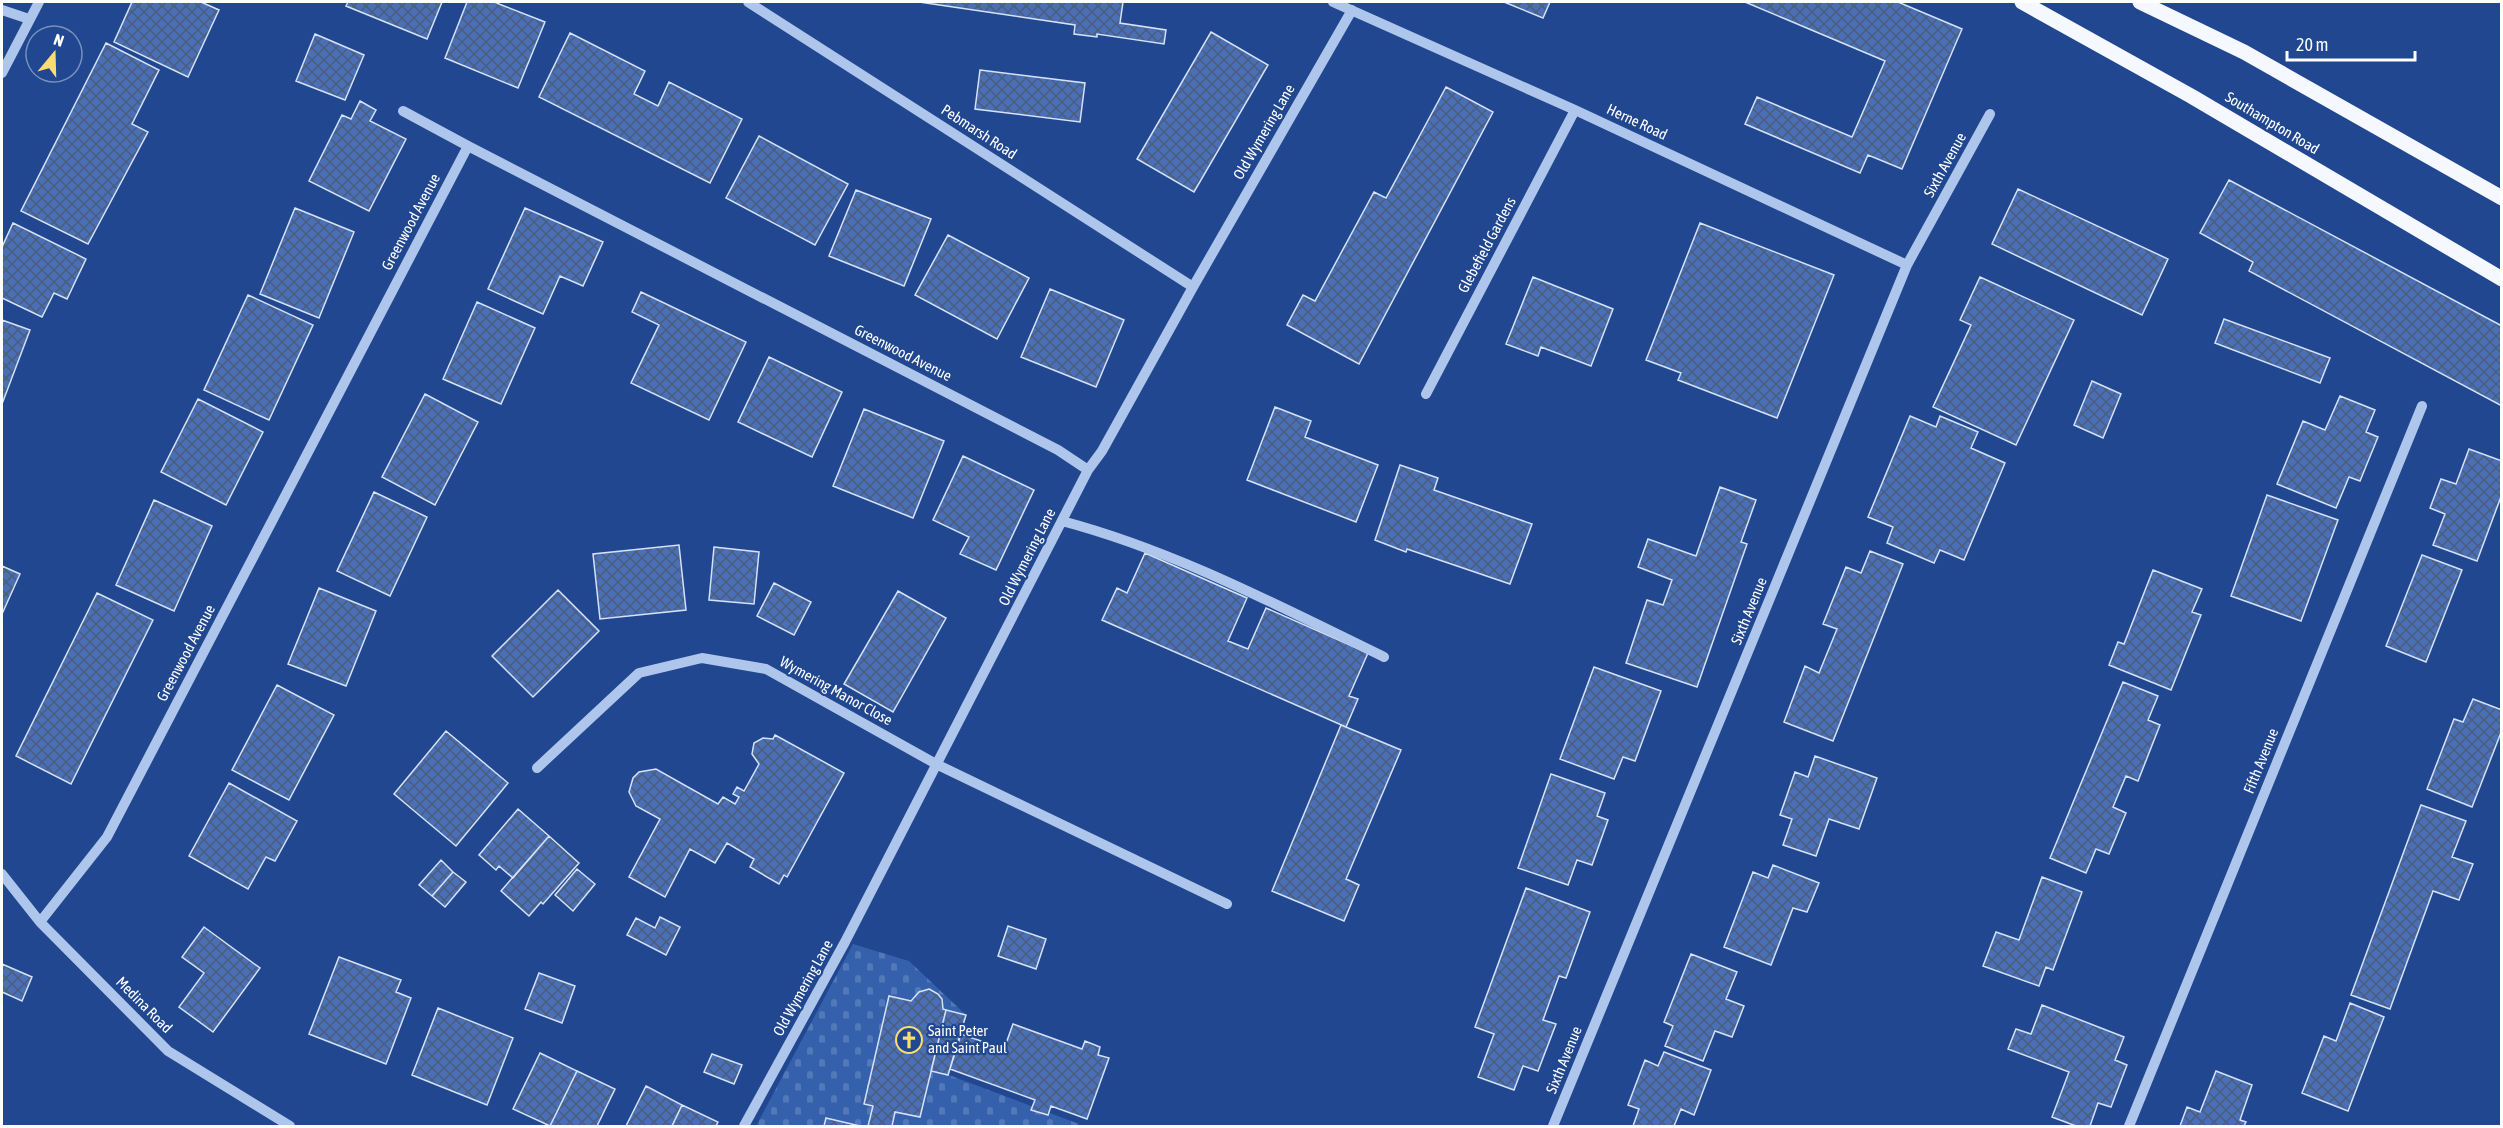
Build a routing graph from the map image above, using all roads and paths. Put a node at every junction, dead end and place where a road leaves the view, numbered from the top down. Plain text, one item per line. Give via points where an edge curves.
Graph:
1 (39, 2) edge
2 (748, 2) edge
3 (1333, 2) edge
4 (2022, 2) edge
5 (2140, 2) edge
6 (2, 10) edge
7 (1352, 10) junction
8 (29, 19) junction
9 (2, 73) edge
10 (1575, 110) junction
11 (403, 111) dead end
12 (1990, 114) dead end
13 (468, 146) junction
14 (2502, 198) edge
15 (1907, 266) junction
16 (2502, 279) edge
17 (1193, 287) junction
18 (1426, 394) dead end
19 (2422, 406) dead end
20 (1088, 470) junction
21 (1062, 521) junction
22 (1384, 657) dead end
23 (938, 765) junction
24 (537, 768) dead end
25 (2, 874) edge
26 (1227, 904) dead end
27 (39, 922) junction
28 (290, 1126) edge
29 (744, 1126) edge
30 (1553, 1126) edge
31 (2129, 1126) edge

1 - 8 street
2 - 17 street, Pebmarsh Road
3 - 7 street, Herne Road
4 - 16 main road, Southampton Road via 2192,96
5 - 14 main road via 2244,52
6 - 8 street
7 - 10 street, Herne Road
7 - 17 street, Old Wymering Lane
8 - 9 street
10 - 15 street, Herne Road
10 - 18 street, Glebefield Gardens
11 - 13 street
12 - 15 street, Sixth Avenue
13 - 20 street, Greenwood Avenue via 1058,450
13 - 27 street, Greenwood Avenue via 107,837
15 - 30 street, Sixth Avenue
17 - 20 street, Old Wymering Lane
19 - 31 street, Fifth Avenue
20 - 21 street, Old Wymering Lane
21 - 22 street via 1100,531 1220,577
21 - 23 street, Old Wymering Lane
23 - 24 street, Wymering Manor Close via 766,669 702,658 639,673
23 - 26 street, Wymering Manor Close
23 - 29 street, Old Wymering Lane
25 - 27 street, Medina Road
27 - 28 street, Medina Road via 168,1051

